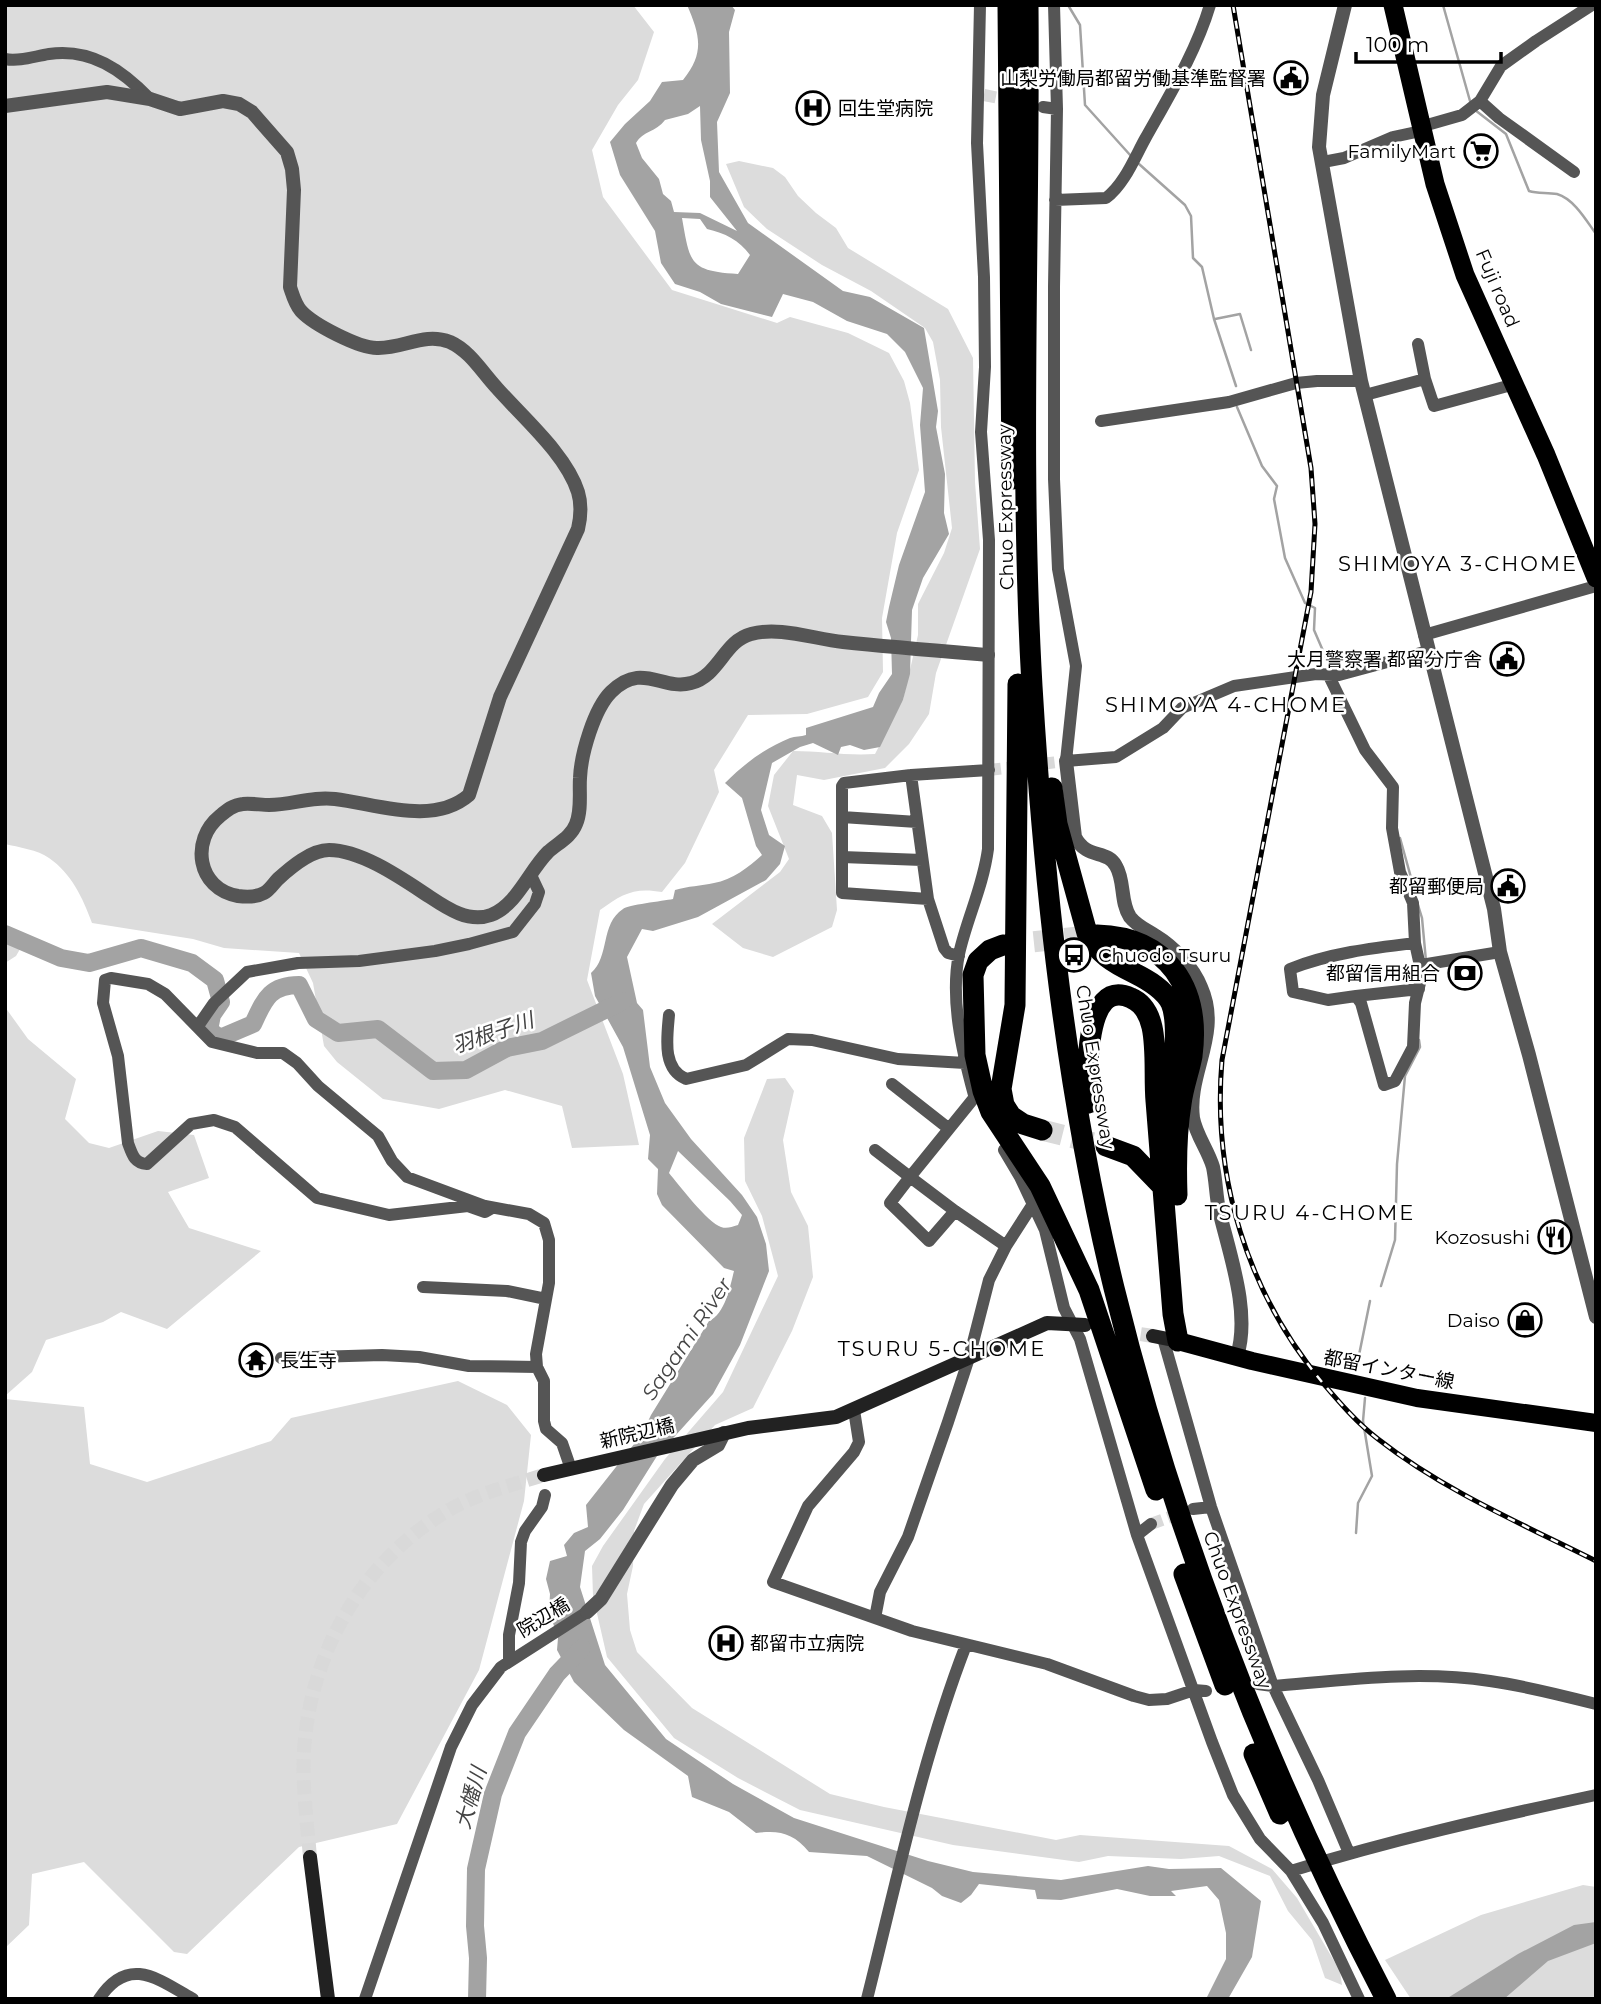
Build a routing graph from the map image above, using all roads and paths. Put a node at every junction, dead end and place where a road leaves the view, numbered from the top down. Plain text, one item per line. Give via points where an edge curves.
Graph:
1 (980, 5) edge
2 (1008, 5) edge
3 (1028, 5) edge
4 (1054, 5) edge
5 (1210, 5) edge
6 (1345, 5) edge
7 (1393, 5) edge
8 (1592, 5) edge
9 (5, 59) edge
10 (150, 99) junction
11 (1480, 101) junction
12 (5, 106) edge
13 (1042, 107) dead end
14 (1057, 109) junction
15 (1420, 129) junction
16 (1323, 162) junction
17 (1574, 172) dead end
18 (1055, 200) junction
19 (1418, 344) dead end
20 (1425, 379) junction
21 (1515, 384) junction
22 (1363, 388) junction
23 (1101, 421) dead end
24 (1596, 578) edge
25 (1596, 586) edge
26 (1028, 588) junction
27 (1424, 635) junction
28 (1428, 651) junction
29 (988, 655) junction
30 (1329, 676) junction
31 (1018, 684) junction
32 (1066, 761) junction
33 (989, 771) junction
34 (911, 775) junction
35 (842, 817) junction
36 (917, 822) junction
37 (842, 857) junction
38 (922, 860) junction
39 (531, 875) junction
40 (928, 898) junction
41 (1097, 935) tunnel mouth
42 (1415, 943) junction
43 (1003, 944) tunnel mouth
44 (1500, 952) junction
45 (959, 956) junction
46 (1421, 965) junction
47 (1419, 989) junction
48 (1356, 996) junction
49 (668, 1015) dead end
50 (198, 1026) junction
51 (965, 1063) junction
52 (892, 1084) dead end
53 (974, 1098) junction
54 (948, 1128) junction
55 (1042, 1130) tunnel mouth
56 (1106, 1146) tunnel mouth
57 (875, 1150) dead end
58 (910, 1177) junction
59 (1170, 1183) junction
60 (1033, 1204) junction
61 (492, 1208) junction
62 (955, 1211) junction
63 (1006, 1246) junction
64 (1114, 1285) junction
65 (423, 1287) dead end
66 (546, 1299) junction
67 (1596, 1317) edge
68 (1078, 1324) junction
69 (1165, 1338) junction
70 (1237, 1356) junction
71 (969, 1357) junction
72 (281, 1358) dead end
73 (537, 1367) junction
74 (854, 1410) junction
75 (1596, 1423) edge
76 (724, 1433) junction
77 (574, 1468) junction
78 (544, 1475) tunnel mouth
79 (1156, 1490) junction
80 (545, 1495) dead end
81 (1211, 1507) junction
82 (1193, 1509) dead end
83 (1150, 1524) tunnel mouth
84 (1137, 1535) junction
85 (587, 1612) joint
86 (874, 1618) junction
87 (966, 1645) junction
88 (514, 1658) junction
89 (1258, 1684) dead end
90 (1273, 1686) junction
91 (1200, 1690) junction
92 (1596, 1704) edge
93 (1596, 1795) edge
94 (1295, 1829) junction
95 (1349, 1853) junction
96 (310, 1857) tunnel mouth
97 (1291, 1871) junction
98 (99, 1999) edge
99 (193, 1999) edge
100 (328, 1999) edge
101 (365, 1999) edge
102 (867, 1999) edge
103 (1359, 1999) edge
104 (1370, 1999) edge
105 (1387, 1999) edge

1 - 29 street via 976,143 984,277 981,432 989,540
2 - 31 highway, Chuo Expressway
3 - 26 highway, Chuo Expressway
4 - 14 street
5 - 18 street via 1175,86 1111,194
6 - 16 street via 1323,95 1319,147
7 - 15 highway, Fuji road
8 - 11 street via 1501,66
9 - 10 street via 84,54 100,59
10 - 12 street via 107,92
10 - 39 street via 180,109 223,101 252,112 287,152 292,169 290,287 302,312 359,345 375,349 421,339 439,338 454,344 471,357 554,451 578,490 582,511 492,721 470,795 446,808 406,810 310,798 230,807 207,828 200,855 205,875 223,892 249,897 265,893 308,857 326,850 341,852 405,880 454,913 479,918 501,910
11 - 15 street via 1462,115
11 - 17 street
13 - 14 street
14 - 18 street
15 - 16 street
15 - 21 highway, Fuji road via 1465,275
16 - 22 street
18 - 32 street via 1058,569 1076,666
19 - 20 street
20 - 21 street via 1434,406
20 - 22 street
21 - 24 highway, Fuji road
22 - 23 street via 1296,383 1229,402
22 - 27 street
25 - 27 street
26 - 59 highway via 1057,824 1087,933 1101,955 1164,993 1174,1012
26 - 64 highway, Chuo Expressway via 1050,915 1081,1126
27 - 28 street
28 - 30 street
28 - 44 street via 1494,909
29 - 33 street
29 - 39 street via 768,631 738,640 709,676 696,682 676,686 638,677 625,682 600,707 582,757 577,823
30 - 32 street via 1234,686 1181,708 1163,728 1116,757
30 - 42 street via 1365,750 1393,787 1392,828 1400,872 1413,903
31 - 55 highway via 1015,1005 1001,1089 1011,1116
31 - 79 highway, Chuo Expressway via 1036,917 1067,1129 1101,1289
32 - 70 street via 1079,845 1116,866 1131,919 1183,959 1206,1002 1208,1037 1192,1103 1193,1117 1213,1169 1233,1269 1243,1332
33 - 34 street
33 - 45 street via 984,877
34 - 35 street via 844,783
34 - 36 street
35 - 36 street
35 - 37 street
36 - 38 street
37 - 38 street
37 - 40 street via 842,893
38 - 40 street
39 - 50 street via 539,892 513,932 435,951 263,967 247,972 226,991
40 - 45 street via 944,948
41 - 59 highway via 1132,939 1147,947 1178,973 1190,1000 1191,1058
42 - 46 street
42 - 48 street via 1366,949 1290,969 1293,992 1328,1000
43 - 79 highway via 978,961 973,975 975,1055 983,1091 991,1112 1040,1186 1073,1255
44 - 46 street
44 - 67 street
45 - 51 street via 958,1017
46 - 47 street
47 - 48 street
47 - 48 street via 1413,1047 1395,1081 1384,1086
49 - 51 street via 669,1059 674,1073 686,1079 746,1065 788,1039 898,1059
50 - 61 street via 212,1042 225,1047 282,1053 378,1136 407,1177
50 - 61 street via 148,984 105,980 103,1003 118,1056 128,1143 141,1164 147,1164 191,1124 214,1119 234,1127 317,1198 389,1215 453,1207 485,1212
51 - 53 street
52 - 54 street
53 - 54 street
53 - 60 street
54 - 58 street
56 - 59 highway via 1133,1156
57 - 58 street
58 - 62 street
58 - 62 street via 890,1203 929,1241
59 - 64 highway via 1154,1084 1152,1027 1137,1001 1112,997 1100,1006 1094,1020 1088,1047 1088,1090
59 - 69 highway via 1187,1314
60 - 63 street
60 - 68 street via 1045,1230 1064,1308
61 - 66 street via 529,1214 544,1223 549,1240
62 - 63 street
63 - 71 street via 989,1280
64 - 94 highway, Chuo Expressway via 1185,1533
65 - 66 street via 507,1291
66 - 73 street
68 - 71 main road, 新院辺橋 via 1047,1323
68 - 84 street
69 - 70 main road, 都留インター線
69 - 81 street
70 - 75 main road, 都留インター線 via 1417,1398
71 - 74 main road, 新院辺橋
71 - 86 street via 914,1523 880,1592
72 - 73 street via 382,1355 469,1366
73 - 77 street via 544,1381 546,1429 562,1443
74 - 76 main road, 新院辺橋 via 836,1417
74 - 86 street via 859,1442 808,1506 772,1582
76 - 77 main road, 新院辺橋
76 - 85 street via 718,1445 693,1460 672,1485 601,1599
77 - 78 main road, 新院辺橋
79 - 94 highway, Chuo Expressway via 1242,1726
80 - 88 street via 521,1542 509,1635
81 - 82 street
81 - 90 street
83 - 84 street
84 - 91 street
85 - 88 street, 院辺橋
86 - 87 street
87 - 91 street via 1047,1664 1149,1700
87 - 102 street via 943,1707
88 - 101 street, 院辺橋 via 486,1684 459,1728
89 - 90 street
90 - 92 street via 1413,1676 1462,1678
90 - 95 street
91 - 97 street via 1233,1795 1260,1839
93 - 95 street
94 - 104 highway, Chuo Expressway
94 - 105 highway, Chuo Expressway
95 - 97 street
96 - 100 main road
97 - 103 street via 1323,1923
98 - 99 street via 125,1974 135,1973 166,1983

